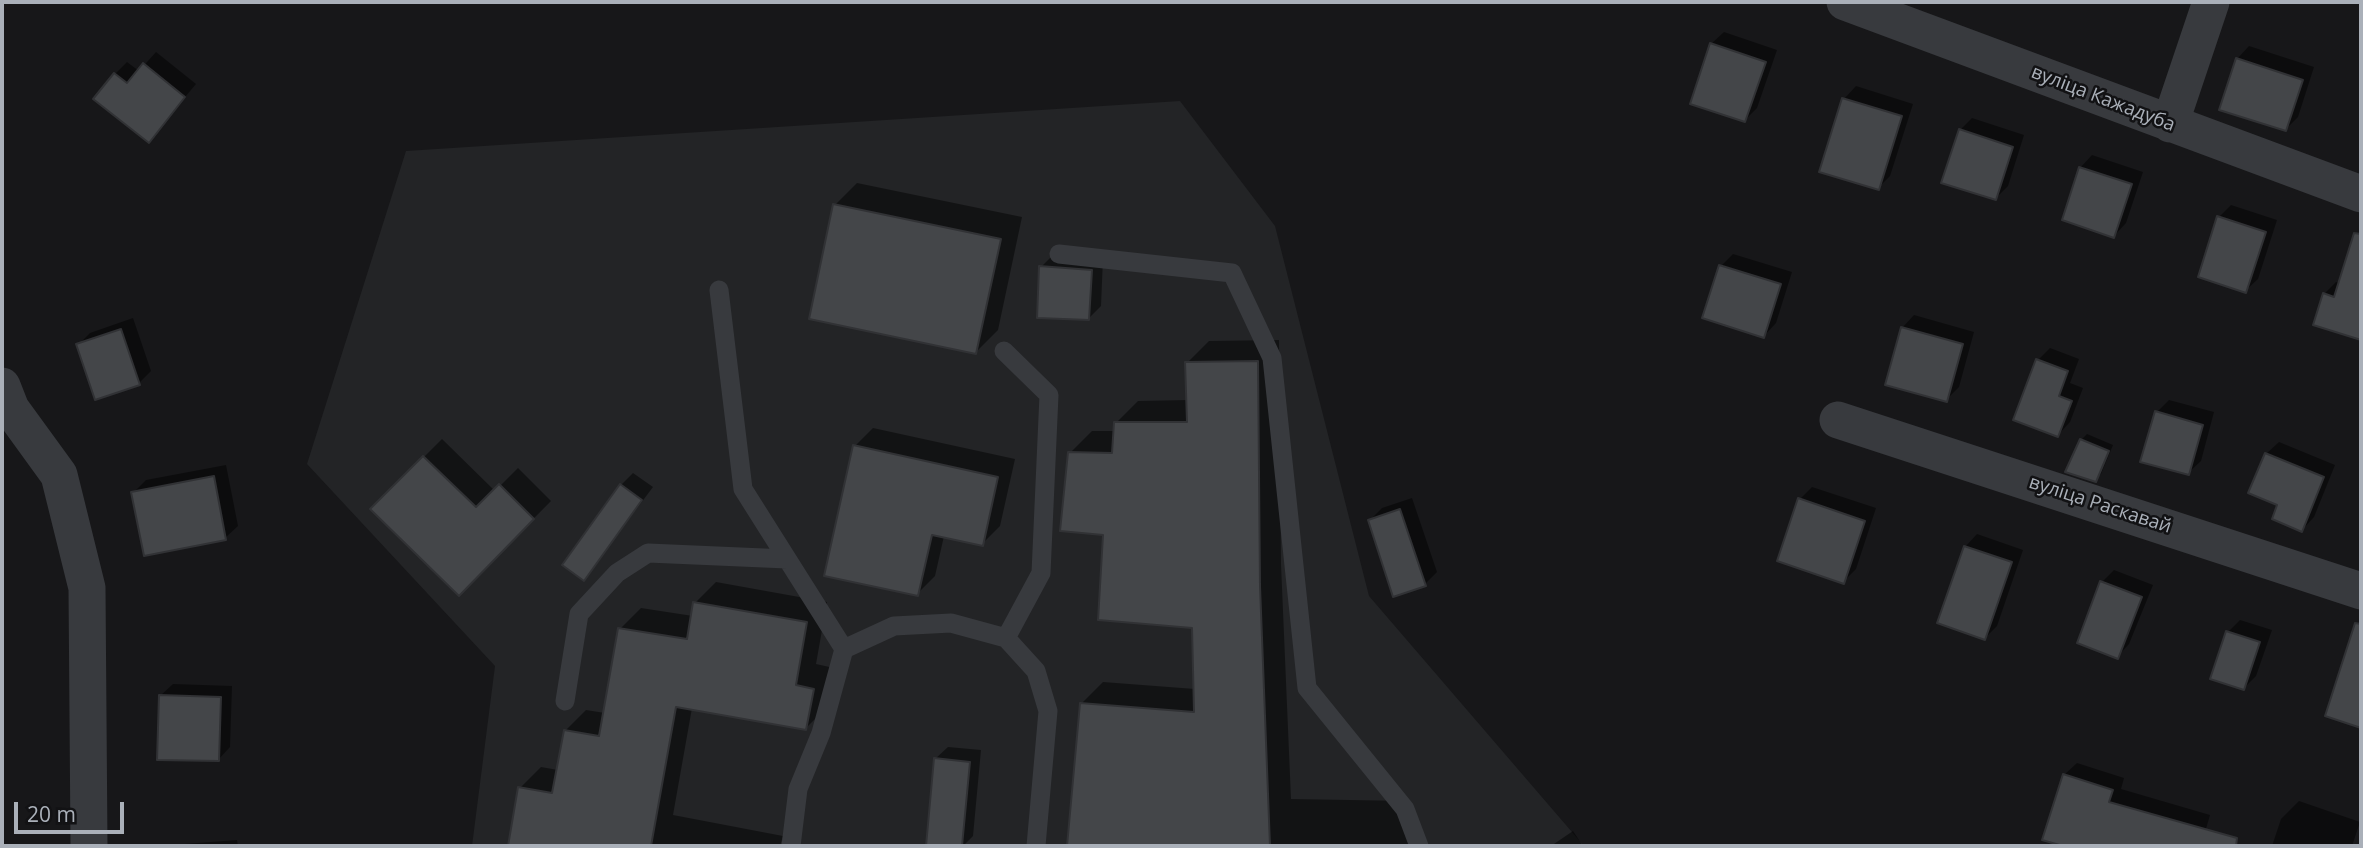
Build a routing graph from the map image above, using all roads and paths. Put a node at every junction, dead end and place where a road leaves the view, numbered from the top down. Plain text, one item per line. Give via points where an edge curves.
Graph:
1 (1845, 2) edge
2 (2211, 2) edge
3 (2170, 124) junction
4 (2361, 194) edge
5 (1059, 254) dead end
6 (719, 290) dead end
7 (1004, 351) dead end
8 (2, 386) edge
9 (1838, 420) dead end
10 (787, 559) junction
11 (2361, 591) edge
12 (1006, 638) junction
13 (845, 649) junction
14 (565, 701) dead end
15 (89, 846) edge
16 (791, 846) edge
17 (1036, 846) edge
18 (1419, 846) edge

1 - 3 street, вуліца Кажадуба
2 - 3 street
3 - 4 street, вуліца Кажадуба
5 - 18 lane via 1231,273 1272,358 1307,688 1405,809
6 - 10 lane via 743,488
7 - 12 lane via 1049,395 1041,573
8 - 15 street via 11,409 59,475 87,588
9 - 11 street, вуліца Раскавай
10 - 13 lane
10 - 14 lane via 648,553 638,559 617,573 579,614
12 - 13 lane via 951,623 894,626
12 - 17 lane via 1036,671 1048,711
13 - 16 lane via 821,733 798,789

